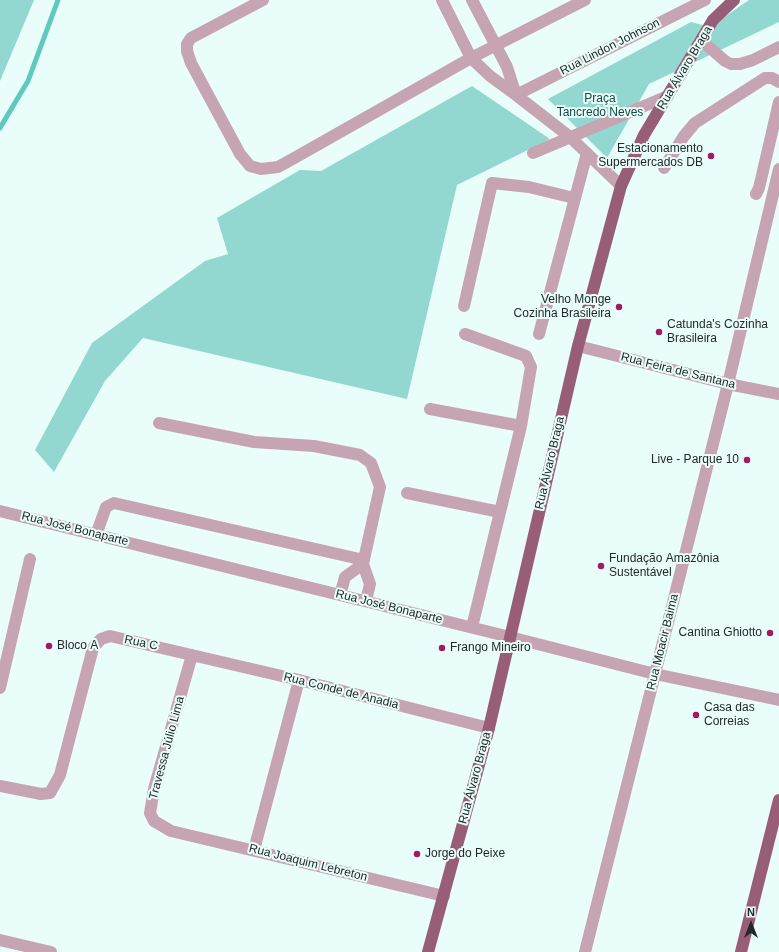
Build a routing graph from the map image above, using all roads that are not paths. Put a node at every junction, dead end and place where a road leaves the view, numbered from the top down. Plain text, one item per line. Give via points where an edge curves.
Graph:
1 (263, 0) edge
2 (442, 0) edge
3 (472, 0) edge
4 (585, 0) edge
5 (705, 0) edge
6 (734, 0) edge
7 (701, 40) junction
8 (495, 46) junction
9 (779, 46) edge
10 (471, 58) junction
11 (753, 60) junction
12 (765, 78) junction
13 (779, 82) edge
14 (516, 95) junction
15 (668, 96) junction
16 (779, 102) edge
17 (570, 138) junction
18 (533, 152) dead end
19 (587, 152) junction
20 (664, 168) dead end
21 (779, 169) edge
22 (621, 186) junction
23 (756, 194) dead end
24 (574, 198) junction
25 (464, 306) dead end
26 (466, 334) dead end
27 (539, 334) dead end
28 (578, 346) junction
29 (728, 384) junction
30 (779, 394) edge
31 (430, 409) dead end
32 (159, 423) dead end
33 (521, 426) junction
34 (407, 493) dead end
35 (0, 511) edge
36 (500, 512) junction
37 (96, 535) junction
38 (30, 559) dead end
39 (363, 562) junction
40 (340, 595) junction
41 (366, 601) junction
42 (472, 627) junction
43 (510, 636) junction
44 (192, 655) junction
45 (655, 674) junction
46 (299, 680) junction
47 (0, 688) edge
48 (779, 700) edge
49 (489, 728) junction
50 (0, 786) edge
51 (779, 800) edge
52 (171, 831) joint
53 (254, 850) junction
54 (444, 896) junction
55 (0, 940) edge
56 (52, 952) edge
57 (428, 952) edge
58 (585, 952) edge
59 (741, 952) edge

1 - 10 street via 191,38 187,44 191,63 240,154 250,166 268,169 289,162
2 - 10 street
3 - 8 street
4 - 8 street
5 - 14 street, Rua Lindon Johnson
6 - 7 main road, Rua Álvaro Braga via 713,20
7 - 11 street via 725,61 740,64
7 - 15 main road, Rua Álvaro Braga
8 - 10 street
8 - 14 street via 507,67
9 - 11 street
10 - 14 street
11 - 12 street
12 - 13 street
12 - 20 street via 695,123
14 - 17 street
15 - 17 street
15 - 22 main road, Rua Álvaro Braga via 644,135
16 - 23 street
17 - 18 street
17 - 19 street
19 - 22 street
19 - 24 street
21 - 29 street, Rua Moacir Baima
22 - 28 main road, Rua Álvaro Braga
24 - 25 street via 529,186 492,183
24 - 27 street
26 - 33 street via 526,356 531,367
28 - 29 street, Rua Feira de Santana
28 - 43 main road, Rua Álvaro Braga
29 - 30 street, Rua Feira de Santana
29 - 45 street, Rua Moacir Baima
31 - 33 street
32 - 39 street via 254,442 314,446 360,455 371,463 380,487
33 - 36 street
34 - 36 street
35 - 37 street, Rua José Bonaparte
36 - 42 street
37 - 39 street via 106,507 114,503
37 - 40 street, Rua José Bonaparte
38 - 47 street
39 - 40 street via 345,577
39 - 41 street via 370,584
40 - 41 street, Rua José Bonaparte
41 - 42 street, Rua José Bonaparte
42 - 43 street, Rua José Bonaparte
43 - 45 street, Rua José Bonaparte
43 - 49 main road, Rua Álvaro Braga
44 - 46 street, Rua Conde de Anadia
44 - 50 street, Rua C via 110,636 101,639 93,648 55,785 50,793 41,794
44 - 52 street, Travessa Júlio Lima via 154,789 150,813 154,821
45 - 48 street, Rua José Bonaparte
45 - 58 street, Rua Moacir Baima
46 - 49 street, Rua Conde de Anadia
46 - 53 street
49 - 54 main road, Rua Álvaro Braga
51 - 59 main road
52 - 53 street, Rua Joaquim Lebreton
53 - 54 street, Rua Joaquim Lebreton
54 - 57 main road, Rua Álvaro Braga
55 - 56 street

